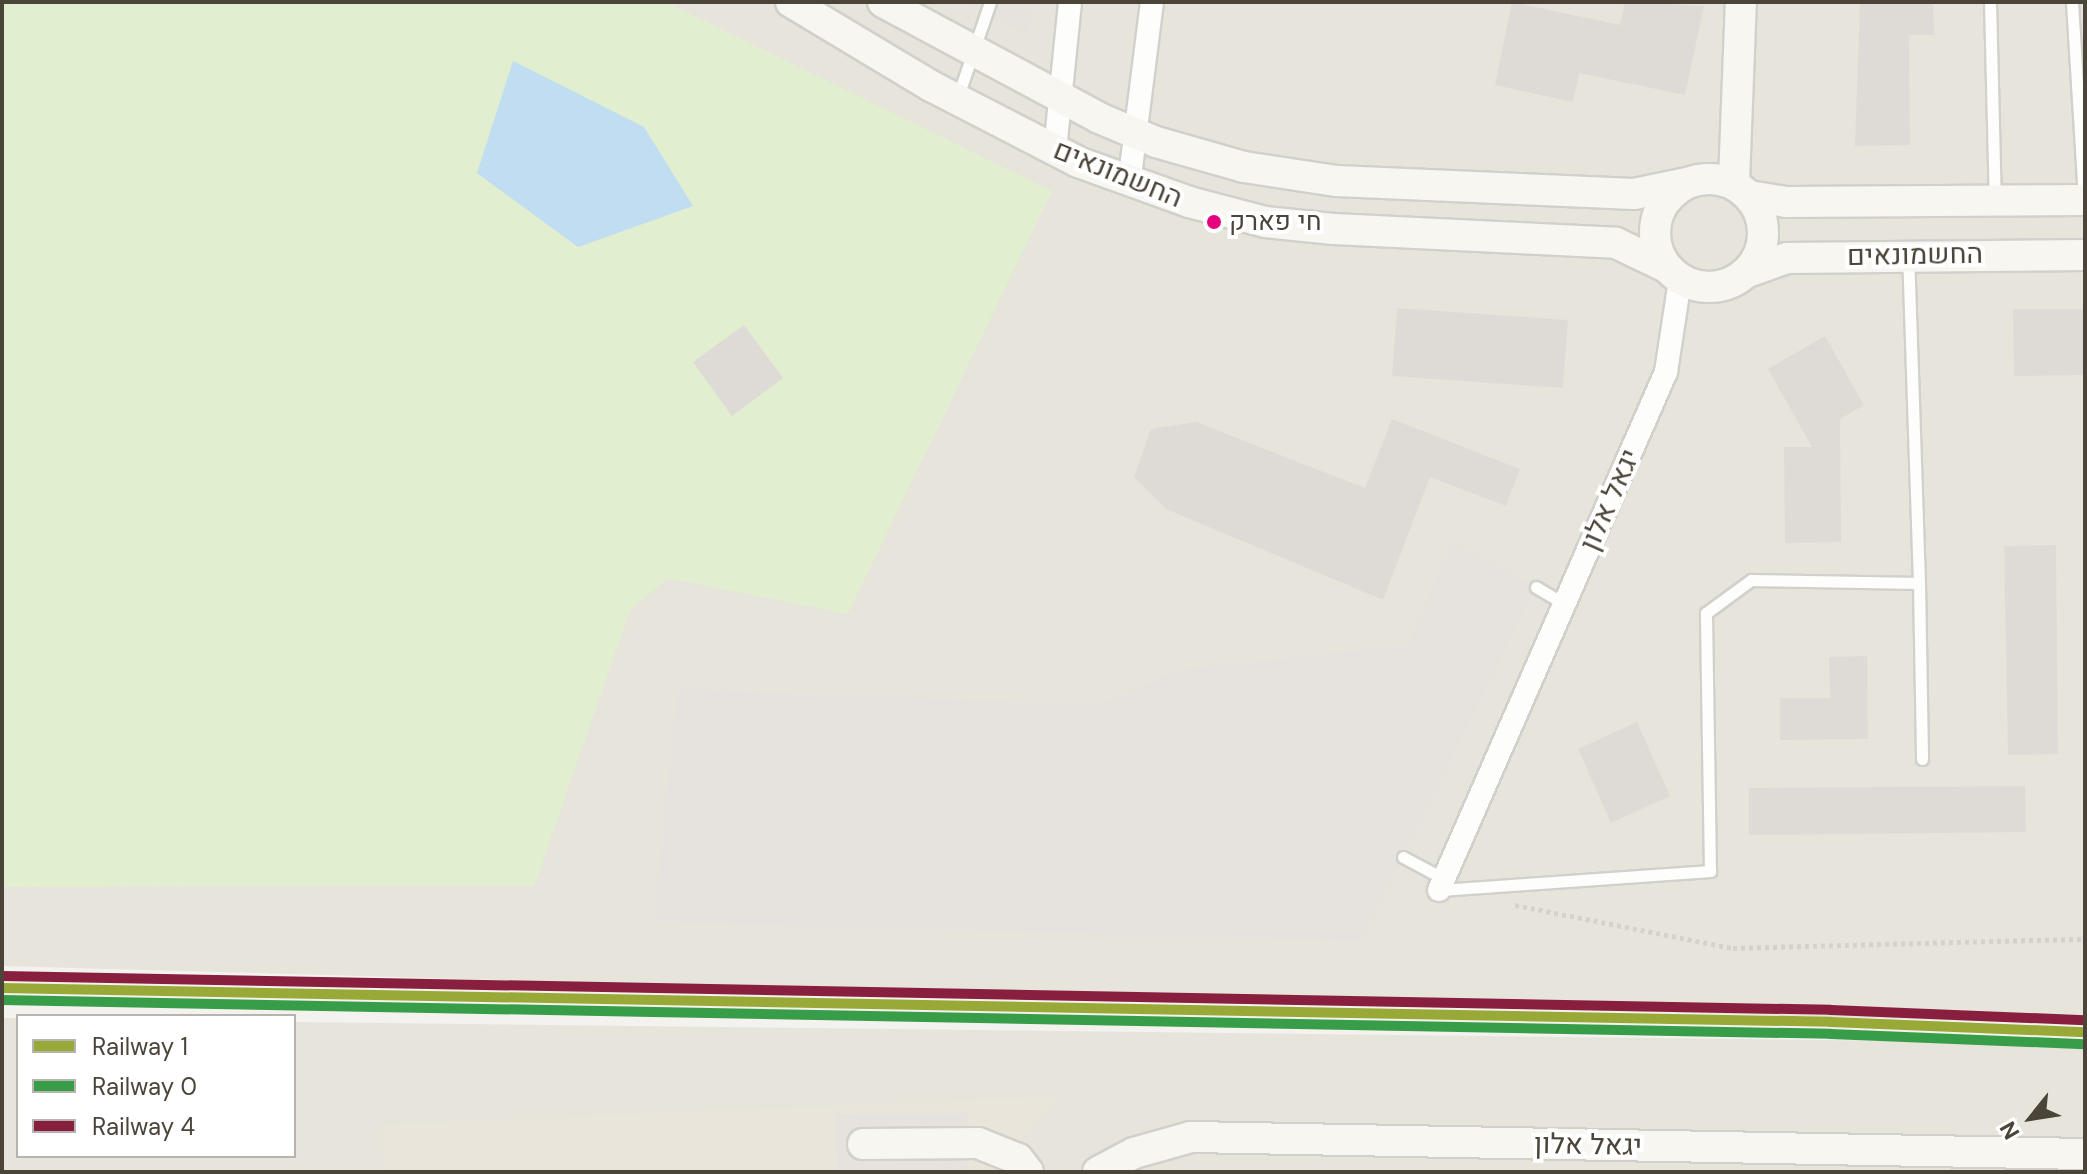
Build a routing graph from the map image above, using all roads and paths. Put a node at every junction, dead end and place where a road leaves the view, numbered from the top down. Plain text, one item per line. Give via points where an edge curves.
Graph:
1 (791, 2) edge
2 (883, 2) edge
3 (990, 2) edge
4 (1070, 2) edge
5 (1152, 2) edge
6 (1741, 2) edge
7 (1990, 2) edge
8 (2072, 2) edge
9 (975, 54) junction
10 (956, 99) junction
11 (1062, 99) junction
12 (1135, 133) junction
13 (1055, 150) junction
14 (1686, 183) junction
15 (1129, 184) junction
16 (1742, 189) junction
17 (2084, 200) edge
18 (1995, 201) junction
19 (1908, 254) junction
20 (2085, 255) edge
21 (1748, 272) junction
22 (1673, 274) junction
23 (1919, 583) junction
24 (1536, 587) dead end
25 (1564, 604) junction
26 (1922, 759) dead end
27 (1403, 857) dead end
28 (1442, 884) junction
29 (1501, 902) dead end
30 (2085, 939) edge
31 (863, 1144) dead end
32 (2085, 1154) edge
33 (1028, 1172) edge
34 (1098, 1172) edge

1 - 10 street, החשמונאים
2 - 9 street, החשמונאים
3 - 9 lane
4 - 11 street
5 - 12 street
6 - 16 street
7 - 18 lane
8 - 17 lane
9 - 10 lane
9 - 11 street, החשמונאים
10 - 13 street, החשמונאים
11 - 12 street, החשמונאים
11 - 13 street
12 - 14 street, החשמונאים via 1244,167 1337,181 1634,194
12 - 15 street
13 - 15 street, החשמונאים
14 - 16 street
14 - 22 street via 1661,205 1655,221 1654,237
15 - 22 street, החשמונאים via 1265,222 1616,243
16 - 18 street, החשמונאים via 1787,202
16 - 21 street via 1763,226 1762,243
17 - 18 street, החשמונאים
19 - 20 street, החשמונאים
19 - 21 street, החשמונאים via 1787,258
19 - 23 lane
21 - 22 street via 1715,287
22 - 25 street, יגאל אלון via 1666,372
23 - 26 lane
23 - 28 lane via 1751,580 1706,613 1710,871
24 - 25 lane
25 - 28 street, יגאל אלון
27 - 28 lane
29 - 30 path via 1733,948
31 - 33 street via 978,1143 1018,1159
32 - 34 street, יגאל אלון via 1191,1137 1134,1153

